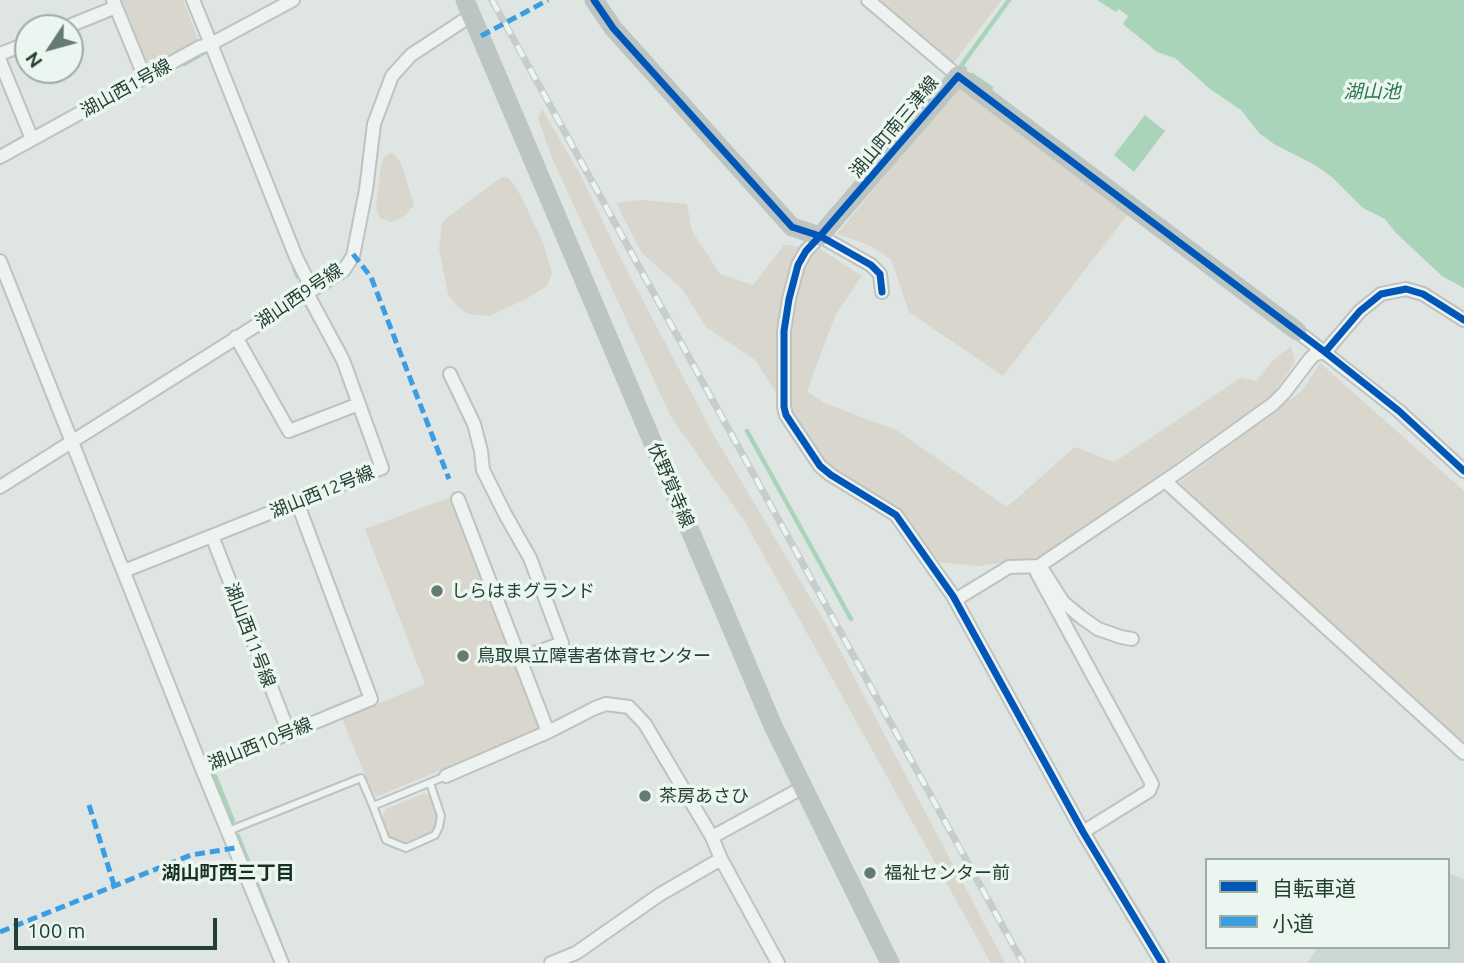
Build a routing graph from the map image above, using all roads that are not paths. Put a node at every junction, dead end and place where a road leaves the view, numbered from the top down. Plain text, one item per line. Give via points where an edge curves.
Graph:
1 (193, 0) edge
2 (293, 0) edge
3 (594, 0) edge
4 (868, 0) edge
5 (115, 4) edge
6 (468, 8) edge
7 (84, 19) edge
8 (211, 44) junction
9 (0, 61) edge
10 (958, 76) junction
11 (145, 78) junction
12 (32, 139) junction
13 (0, 157) edge
14 (820, 236) junction
15 (0, 261) edge
16 (309, 291) junction
17 (882, 292) dead end
18 (1464, 320) edge
19 (1297, 331) joint
20 (236, 338) junction
21 (1325, 352) junction
22 (450, 374) dead end
23 (359, 404) junction
24 (72, 442) junction
25 (1464, 471) edge
26 (1165, 481) junction
27 (0, 487) edge
28 (458, 499) dead end
29 (297, 502) junction
30 (212, 536) junction
31 (1039, 566) junction
32 (124, 571) junction
33 (956, 600) junction
34 (1132, 639) dead end
35 (519, 659) junction
36 (548, 732) junction
37 (289, 733) junction
38 (1464, 753) edge
39 (202, 769) junction
40 (446, 776) joint
41 (430, 783) junction
42 (802, 788) junction
43 (373, 806) junction
44 (228, 831) junction
45 (1083, 832) junction
46 (712, 837) junction
47 (720, 859) junction
48 (282, 963) edge
49 (551, 963) edge
50 (778, 963) edge
51 (890, 963) edge
52 (1162, 963) edge

1 - 8 street
2 - 8 street, 湖山西1号線
3 - 14 main road via 612,28 792,226
4 - 10 street
5 - 7 street
5 - 11 street
6 - 16 street, 湖山西9号線 via 392,76 374,124 353,256 344,270
6 - 42 main road, 伏野覚寺線
8 - 11 street, 湖山西1号線
8 - 16 street, 湖山西12号線
9 - 12 street
10 - 14 main road, 湖山町南三津線
10 - 19 main road, 湖山町南三津線
11 - 12 street, 湖山西1号線
12 - 13 street, 湖山西1号線
14 - 17 street via 872,265 880,274
14 - 33 street via 798,265 789,299 783,355 786,415 820,466 896,515
15 - 24 street, 湖山西10号線
16 - 20 street, 湖山西9号線
16 - 23 street, 湖山西12号線
18 - 21 street via 1423,294 1406,289 1381,295 1360,311
19 - 21 street
20 - 23 street via 289,431
20 - 24 street, 湖山西9号線
21 - 25 street
21 - 26 street via 1315,354 1273,404
22 - 35 street via 474,424 483,470 530,558 562,643
23 - 29 street, 湖山西12号線 via 382,468
24 - 27 street, 湖山西9号線
24 - 32 street, 湖山西10号線
26 - 31 street
26 - 38 street
28 - 35 street
29 - 30 street, 湖山西12号線
29 - 37 street, 湖山西10号線 via 371,699
30 - 32 street, 湖山西12号線
30 - 37 street, 湖山西11号線
31 - 33 street via 1009,567
31 - 34 street via 1063,602 1081,617 1098,629
31 - 45 street via 1037,573 1152,784 1149,791
32 - 39 street, 湖山西10号線
33 - 45 street
35 - 36 street
36 - 40 street
36 - 46 street via 606,704 629,707 645,724
37 - 39 street, 湖山西10号線
39 - 44 street
40 - 41 lane
41 - 43 lane
41 - 43 lane via 441,816 439,827 435,835 405,848 386,841
42 - 46 street
42 - 51 main road, 伏野覚寺線
43 - 44 lane via 361,778
44 - 48 street
45 - 52 street
46 - 47 street
47 - 49 street via 576,953
47 - 50 street

